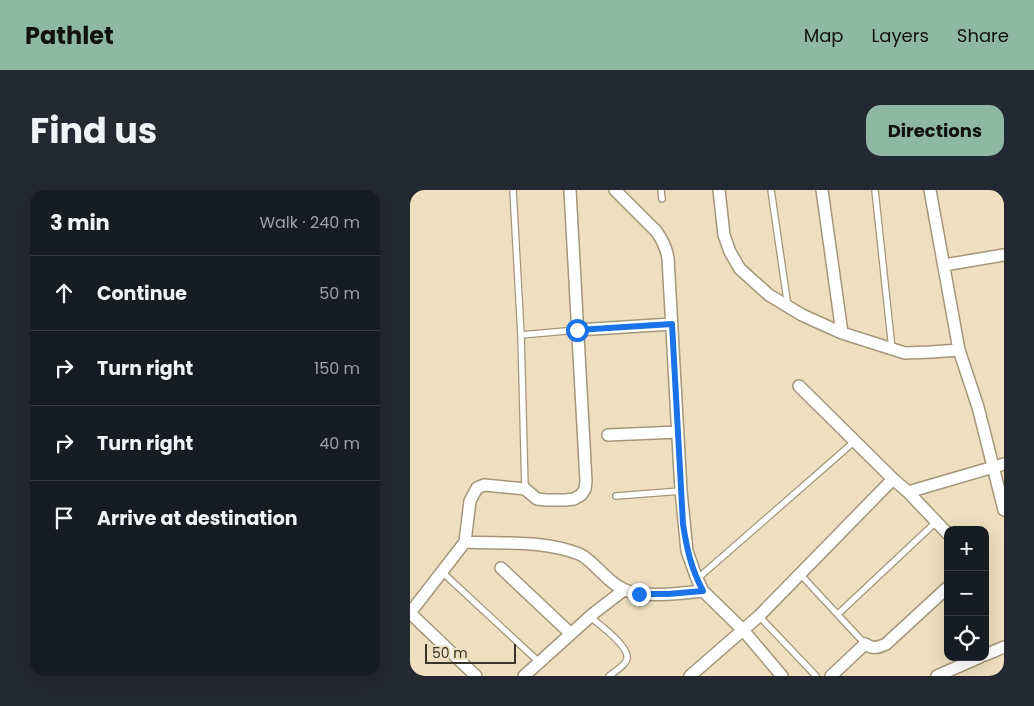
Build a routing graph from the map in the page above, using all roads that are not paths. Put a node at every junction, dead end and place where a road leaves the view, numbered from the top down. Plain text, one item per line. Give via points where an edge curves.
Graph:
1 (513, 190) edge
2 (570, 190) edge
3 (615, 190) edge
4 (661, 190) edge
5 (719, 190) edge
6 (771, 190) edge
7 (822, 190) edge
8 (875, 190) edge
9 (930, 190) edge
10 (662, 199) dead end
11 (1004, 255) edge
12 (944, 264) junction
13 (788, 308) junction
14 (672, 324) junction
15 (577, 330) junction
16 (842, 333) junction
17 (521, 335) junction
18 (892, 348) junction
19 (959, 350) junction
20 (799, 386) dead end
21 (678, 432) junction
22 (608, 435) dead end
23 (855, 440) junction
24 (999, 465) edge
25 (893, 479) junction
26 (524, 489) junction
27 (681, 491) junction
28 (908, 492) junction
29 (616, 496) dead end
30 (1004, 510) edge
31 (936, 522) junction
32 (944, 530) edge
33 (465, 542) junction
34 (501, 568) dead end
35 (442, 572) junction
36 (800, 574) junction
37 (697, 579) junction
38 (624, 590) junction
39 (703, 591) junction
40 (944, 591) edge
41 (410, 613) edge
42 (838, 614) junction
43 (759, 616) junction
44 (590, 617) junction
45 (743, 630) junction
46 (571, 634) junction
47 (865, 644) junction
48 (1004, 647) edge
49 (989, 653) edge
50 (971, 661) edge
51 (540, 662) junction
52 (696, 674) edge
53 (476, 676) edge
54 (524, 676) edge
55 (610, 676) edge
56 (782, 676) edge
57 (816, 676) edge
58 (832, 676) edge
59 (938, 676) edge

1 - 17 lane
2 - 15 street
3 - 14 street via 662,238 668,258
4 - 10 lane
5 - 13 street via 724,235 730,252 740,269
6 - 13 lane
7 - 16 street
8 - 18 lane
9 - 12 street
11 - 12 street
12 - 19 street
13 - 16 street
14 - 15 street
14 - 21 street
15 - 17 lane
15 - 26 street via 585,489 574,499 564,500 537,498
16 - 18 street
17 - 26 lane
18 - 19 street via 906,353
19 - 24 street
20 - 23 street
21 - 22 street
21 - 27 street
23 - 25 street
23 - 37 lane
24 - 28 street
24 - 30 street
25 - 28 street
25 - 36 street
26 - 33 street via 484,485 477,488 470,501
27 - 29 lane
27 - 37 street via 687,551
28 - 31 street
31 - 32 street
31 - 42 lane
33 - 35 street
33 - 38 street via 546,545 565,549 581,554
34 - 46 street
35 - 41 street
35 - 51 lane
36 - 42 lane
36 - 43 street
37 - 39 street
38 - 39 street via 639,594
38 - 44 street
39 - 45 street
40 - 47 street via 886,644 878,648
41 - 53 street
42 - 47 lane
43 - 45 street
43 - 57 lane
44 - 46 street
44 - 55 lane via 627,654 626,662
45 - 52 street
45 - 56 street
46 - 51 street
47 - 58 street
48 - 49 street
50 - 59 street
51 - 54 street

